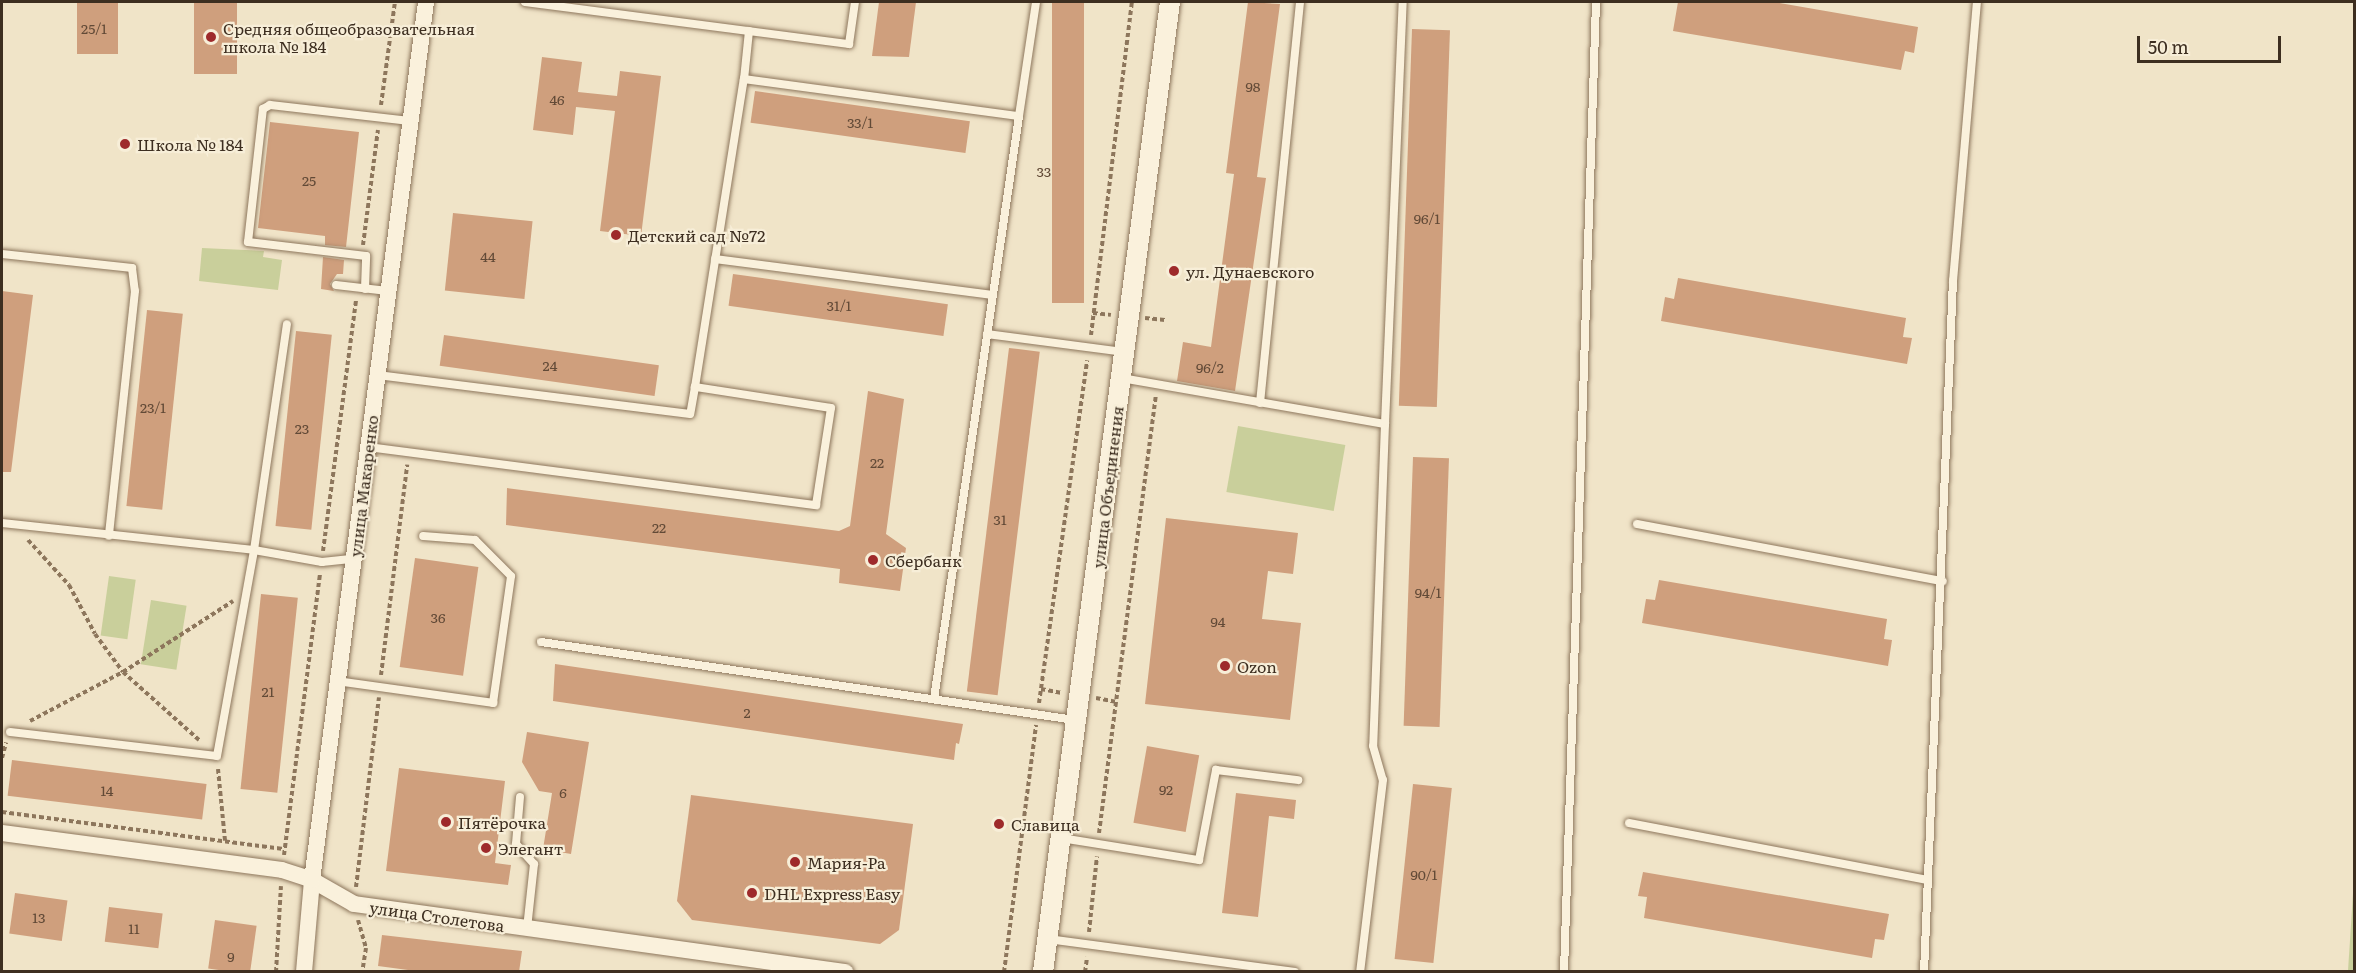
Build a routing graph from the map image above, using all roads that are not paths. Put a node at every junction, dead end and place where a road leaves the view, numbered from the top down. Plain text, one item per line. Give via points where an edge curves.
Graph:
1 (426, 2) edge
2 (525, 2) edge
3 (855, 2) edge
4 (1036, 2) edge
5 (1170, 2) edge
6 (1300, 2) edge
7 (1404, 2) edge
8 (1596, 2) edge
9 (1977, 2) edge
10 (749, 31) junction
11 (744, 80) junction
12 (1019, 116) junction
13 (410, 121) junction
14 (2, 254) edge
15 (715, 259) junction
16 (336, 285) dead end
17 (361, 288) junction
18 (388, 291) junction
19 (993, 295) junction
20 (288, 324) dead end
21 (987, 334) junction
22 (1124, 351) junction
23 (377, 375) junction
24 (1120, 378) junction
25 (695, 387) junction
26 (1260, 404) junction
27 (1385, 424) junction
28 (368, 447) junction
29 (2, 523) edge
30 (1637, 524) dead end
31 (108, 536) junction
32 (423, 536) dead end
33 (254, 550) junction
34 (353, 560) junction
35 (1943, 581) junction
36 (541, 642) dead end
37 (337, 681) junction
38 (934, 699) junction
39 (1077, 720) junction
40 (10, 732) road end
41 (1298, 780) dead end
42 (520, 797) dead end
43 (1629, 823) dead end
44 (2, 833) edge
45 (1061, 838) junction
46 (312, 880) junction
47 (1928, 880) junction
48 (527, 928) junction
49 (1047, 939) junction
50 (778, 967) edge
51 (304, 972) edge
52 (845, 972) edge
53 (1043, 972) edge
54 (1295, 972) edge
55 (1360, 972) edge
56 (1564, 972) edge
57 (1924, 972) edge

1 - 13 street, улица Макаренко
2 - 10 lane
3 - 10 lane via 849,44
4 - 12 lane
5 - 22 street, улица Объединения
6 - 26 lane
7 - 27 lane
8 - 56 lane
9 - 35 lane via 1953,281
10 - 11 lane
11 - 12 lane
11 - 15 lane
12 - 19 lane
13 - 17 lane via 270,105 262,109 248,242 362,256 368,259
13 - 18 street, улица Макаренко
14 - 31 lane via 132,268 135,291
15 - 19 lane
15 - 25 lane
16 - 17 lane
17 - 18 lane
18 - 23 street, улица Макаренко
19 - 21 lane
20 - 33 lane
21 - 22 lane
21 - 38 lane
22 - 24 street, улица Объединения
23 - 25 lane via 690,414
23 - 28 street, улица Макаренко
24 - 26 lane
24 - 39 street, улица Объединения
25 - 28 lane via 831,408 816,505
26 - 27 lane
27 - 55 lane via 1373,746 1383,780
28 - 34 street, улица Макаренко
29 - 31 lane
30 - 35 lane
31 - 33 lane
32 - 37 lane via 475,540 511,576 493,704
33 - 34 lane via 322,562
33 - 40 lane via 217,756
34 - 37 street, улица Макаренко
35 - 47 lane
36 - 38 lane
37 - 46 street, улица Макаренко
38 - 39 lane
39 - 45 street, улица Объединения
41 - 45 lane via 1216,770 1199,860
42 - 48 lane via 516,844 534,864
43 - 47 lane
44 - 46 street, улица Столетова via 282,870
45 - 49 street, улица Объединения
46 - 48 street, улица Столетова via 354,904
46 - 51 street, улица Макаренко
47 - 57 lane
48 - 50 street, улица Столетова
49 - 53 street, улица Объединения
49 - 54 lane
50 - 52 street, улица Столетова

